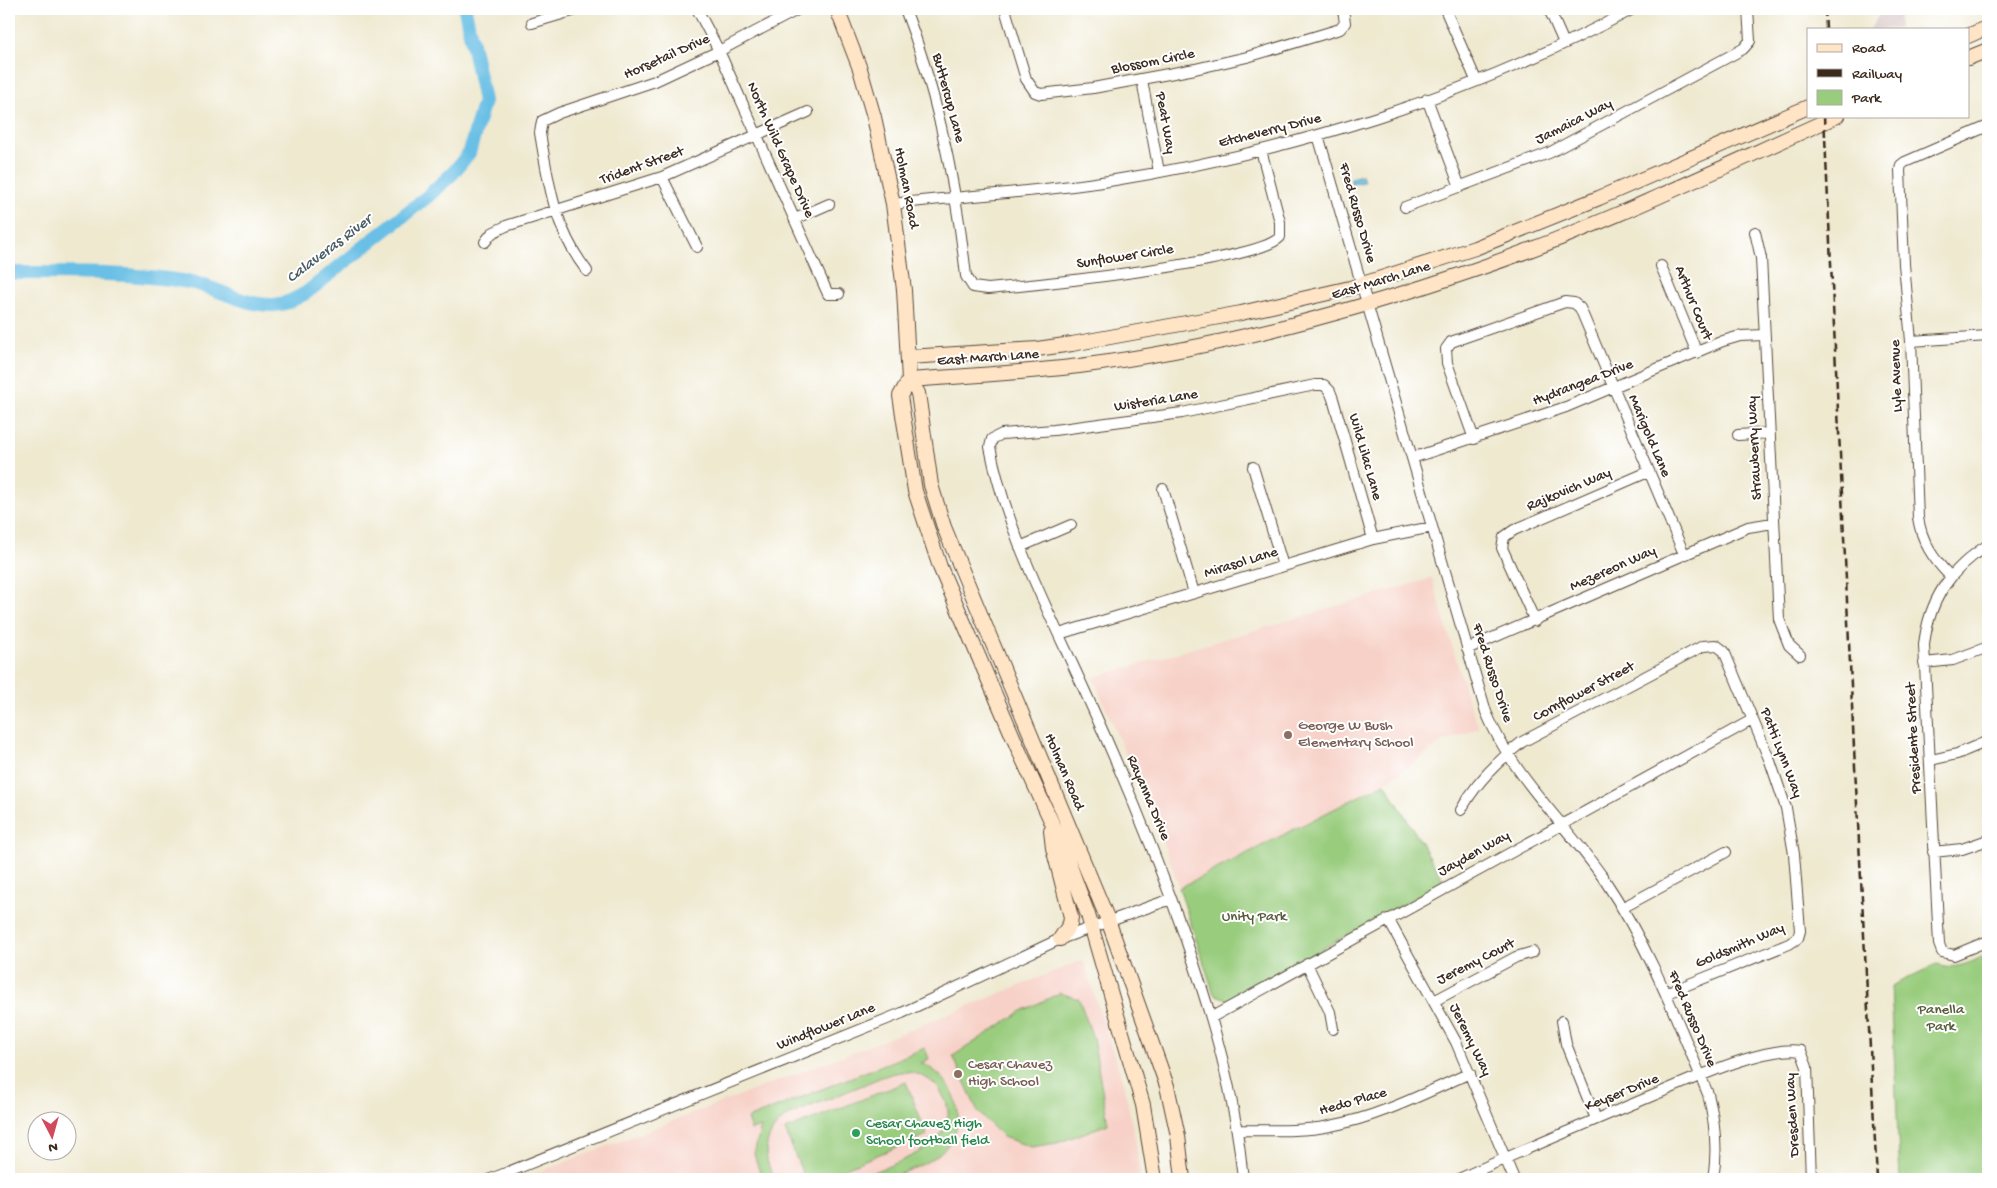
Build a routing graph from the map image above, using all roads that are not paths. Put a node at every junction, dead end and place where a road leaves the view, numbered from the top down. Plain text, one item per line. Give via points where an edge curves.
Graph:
1 (579, 9) edge
2 (697, 9) edge
3 (799, 9) edge
4 (837, 9) edge
5 (905, 9) edge
6 (1005, 9) edge
7 (1343, 9) edge
8 (1445, 9) edge
9 (1549, 9) edge
10 (1633, 9) edge
11 (1748, 9) edge
12 (532, 23) dead end
13 (1988, 27) edge
14 (1970, 35) edge
15 (1564, 43) junction
16 (1988, 50) edge
17 (719, 51) junction
18 (1970, 57) edge
19 (1142, 80) junction
20 (1476, 80) junction
21 (1427, 99) junction
22 (1807, 107) edge
23 (808, 112) dead end
24 (1832, 118) edge
25 (1988, 126) edge
26 (757, 135) junction
27 (1318, 135) junction
28 (1261, 150) junction
29 (1159, 172) junction
30 (662, 177) junction
31 (1460, 187) junction
32 (956, 197) junction
33 (829, 204) dead end
34 (893, 204) junction
35 (1404, 207) dead end
36 (554, 210) junction
37 (795, 219) junction
38 (1755, 232) dead end
39 (485, 242) dead end
40 (698, 247) dead end
41 (1661, 266) dead end
42 (587, 271) dead end
43 (1362, 285) junction
44 (839, 294) dead end
45 (1368, 304) junction
46 (1764, 334) junction
47 (1988, 336) edge
48 (1911, 340) junction
49 (1697, 353) junction
50 (908, 358) junction
51 (909, 380) junction
52 (1324, 385) joint
53 (1613, 388) junction
54 (1770, 433) junction
55 (1738, 435) dead end
56 (1474, 439) junction
57 (992, 440) joint
58 (1412, 458) junction
59 (1253, 467) dead end
60 (1648, 472) junction
61 (1163, 488) dead end
62 (1773, 523) junction
63 (1071, 525) dead end
64 (1432, 527) junction
65 (1373, 539) junction
66 (1988, 545) edge
67 (1020, 547) junction
68 (1684, 554) junction
69 (1283, 566) junction
70 (1950, 576) junction
71 (1194, 593) junction
72 (1534, 620) junction
73 (1060, 634) junction
74 (1716, 645) joint
75 (1988, 647) edge
76 (1467, 649) junction
77 (1800, 655) dead end
78 (1924, 662) junction
79 (1752, 720) junction
80 (1988, 741) edge
81 (1506, 754) junction
82 (1931, 760) junction
83 (1461, 810) dead end
84 (1050, 817) junction
85 (1560, 824) junction
86 (1988, 840) edge
87 (1726, 852) dead end
88 (1934, 852) junction
89 (1172, 899) junction
90 (1622, 908) junction
91 (1388, 919) junction
92 (1108, 920) junction
93 (1091, 927) junction
94 (1798, 938) joint
95 (1060, 939) junction
96 (1988, 941) edge
97 (1533, 952) dead end
98 (1307, 964) junction
99 (1667, 993) junction
100 (1434, 1000) junction
101 (1212, 1017) junction
102 (1562, 1021) dead end
103 (1333, 1029) dead end
104 (1801, 1051) joint
105 (1470, 1073) junction
106 (1700, 1076) junction
107 (1596, 1119) junction
108 (1238, 1130) junction
109 (1506, 1158) junction
110 (490, 1179) edge
111 (1155, 1179) edge
112 (1183, 1179) edge
113 (1243, 1179) edge
114 (1459, 1179) edge
115 (1514, 1179) edge
116 (1713, 1179) edge
117 (1811, 1179) edge

1 - 12 street
2 - 17 street, North Wild Grape Drive
3 - 17 street, Horsetail Drive
4 - 34 main road, Holman Road via 874,117
5 - 32 street, Buttercup Lane via 937,109
6 - 19 street, Blossom Circle via 1026,79 1035,92 1050,94
7 - 19 street, Blossom Circle via 1344,23 1333,32 1247,57
8 - 20 street
9 - 15 street
10 - 15 street, Etcheverry Drive
11 - 31 street, Jamaica Way via 1749,44 1574,140
13 - 14 main road
15 - 20 street, Etcheverry Drive
16 - 18 main road
17 - 26 street, North Wild Grape Drive
17 - 36 street, Horsetail Drive via 655,81 542,121 540,133
19 - 29 street, Peat Way
20 - 21 street, Etcheverry Drive
21 - 27 street, Etcheverry Drive
21 - 31 street
22 - 43 main road, East March Lane via 1484,244
23 - 26 street, Trident Street
24 - 45 main road, East March Lane via 1543,244
25 - 48 street, Lyle Avenue via 1901,165 1904,264
26 - 30 street, Trident Street
26 - 37 street, North Wild Grape Drive
27 - 28 street, Etcheverry Drive
27 - 43 street, Fred Russo Drive
28 - 29 street, Etcheverry Drive
28 - 32 street, Sunflower Circle via 1280,222 1280,237 1275,242 1097,278 988,289 973,287 966,276
29 - 32 street, Etcheverry Drive via 1055,188
30 - 36 street, Trident Street
30 - 40 street
31 - 35 street, Jamaica Way
32 - 34 street, Etcheverry Drive
33 - 37 street
34 - 50 main road, Holman Road
36 - 39 street, Trident Street via 506,226 492,233
36 - 42 street via 570,246
37 - 44 street, North Wild Grape Drive via 828,294
38 - 46 street, Strawberry Way via 1761,258
41 - 49 street, Arthur Court
43 - 45 street, Fred Russo Drive
43 - 50 main road, East March Lane via 1241,313 1072,344
45 - 51 main road, East March Lane via 1146,356 1024,372
45 - 58 street, Fred Russo Drive
46 - 49 street, Hydrangea Drive via 1740,336
46 - 54 street, Strawberry Way
47 - 48 street
48 - 70 street, Lyle Avenue via 1918,518 1931,554
49 - 53 street, Hydrangea Drive
50 - 51 main road, Holman Road
51 - 84 main road, Holman Road via 900,396 915,492 922,516 940,567
51 - 92 main road, Holman Road via 918,394 931,485 944,527
52 - 57 street, Wisteria Lane via 1182,413 1002,434
52 - 65 street, Wild Lilac Lane via 1333,399
53 - 56 street, Hydrangea Drive
53 - 56 street, Marigold Lane via 1580,308 1574,303 1564,302 1457,339 1446,349 1447,363
53 - 60 street, Marigold Lane
54 - 55 street
54 - 62 street, Strawberry Way
56 - 58 street, Hydrangea Drive
57 - 67 street, Rayanna Drive via 990,447 999,485
58 - 64 street, Fred Russo Drive
59 - 69 street
60 - 68 street, Marigold Lane
60 - 72 street, Rajkovich Way via 1504,537 1502,548
61 - 71 street
62 - 68 street, Mezereon Way via 1748,527
62 - 77 street, Strawberry Way via 1779,619 1789,645
63 - 67 street
64 - 65 street, Mirasol Lane
64 - 76 street, Fred Russo Drive
65 - 69 street, Mirasol Lane
66 - 70 street, Presidente Street
67 - 73 street, Rayanna Drive
68 - 72 street, Mezereon Way
69 - 71 street, Mirasol Lane
70 - 78 street, Presidente Street via 1940,589 1929,615
71 - 73 street, Mirasol Lane
72 - 76 street, Mezereon Way
73 - 89 street, Rayanna Drive via 1145,826
74 - 79 street, Patti Lynn Way via 1728,659
74 - 81 street, Cornflower Street via 1703,646 1522,742
75 - 78 street via 1953,660
76 - 81 street, Fred Russo Drive via 1486,712
78 - 82 street, Presidente Street
79 - 85 street, Jayden Way
79 - 94 street, Patti Lynn Way via 1786,808 1794,854
80 - 82 street via 1957,754
81 - 83 street, Cornflower Street via 1473,791
81 - 85 street, Fred Russo Drive
82 - 88 street, Presidente Street
84 - 93 main road, Holman Road
84 - 95 main road via 1053,848 1071,917
85 - 90 street, Fred Russo Drive via 1581,848
85 - 91 street, Jayden Way
86 - 88 street via 1962,849
87 - 90 street
88 - 96 street, Presidente Street via 1942,952 1954,955
89 - 92 street, Windflower Lane
89 - 101 street, Rayanna Drive
90 - 99 street, Fred Russo Drive
91 - 98 street, Jayden Way
91 - 100 street, Jeremy Way
92 - 93 street, Windflower Lane
92 - 112 main road, Holman Road via 1167,1086
93 - 95 street, Windflower Lane
93 - 111 main road, Holman Road via 1143,1106
94 - 99 street, Goldsmith Way
95 - 110 street, Windflower Lane via 872,1025
97 - 100 street, Jeremy Court via 1516,957
98 - 101 street, Jayden Way
98 - 103 street via 1330,1012
99 - 106 street, Fred Russo Drive
100 - 105 street, Jeremy Way
101 - 108 street, Rayanna Drive via 1230,1084
102 - 107 street via 1566,1044
104 - 106 street, Keyser Drive via 1775,1052
104 - 117 street, Dresden Way via 1806,1067
105 - 108 street, Hedo Place via 1394,1107 1350,1122 1307,1130
105 - 109 street, Jeremy Way
106 - 107 street, Keyser Drive
106 - 116 street, Fred Russo Drive via 1714,1122
107 - 109 street, Keyser Drive
108 - 113 street, Rayanna Drive
109 - 114 street, Keyser Drive
109 - 115 street, Jeremy Way

